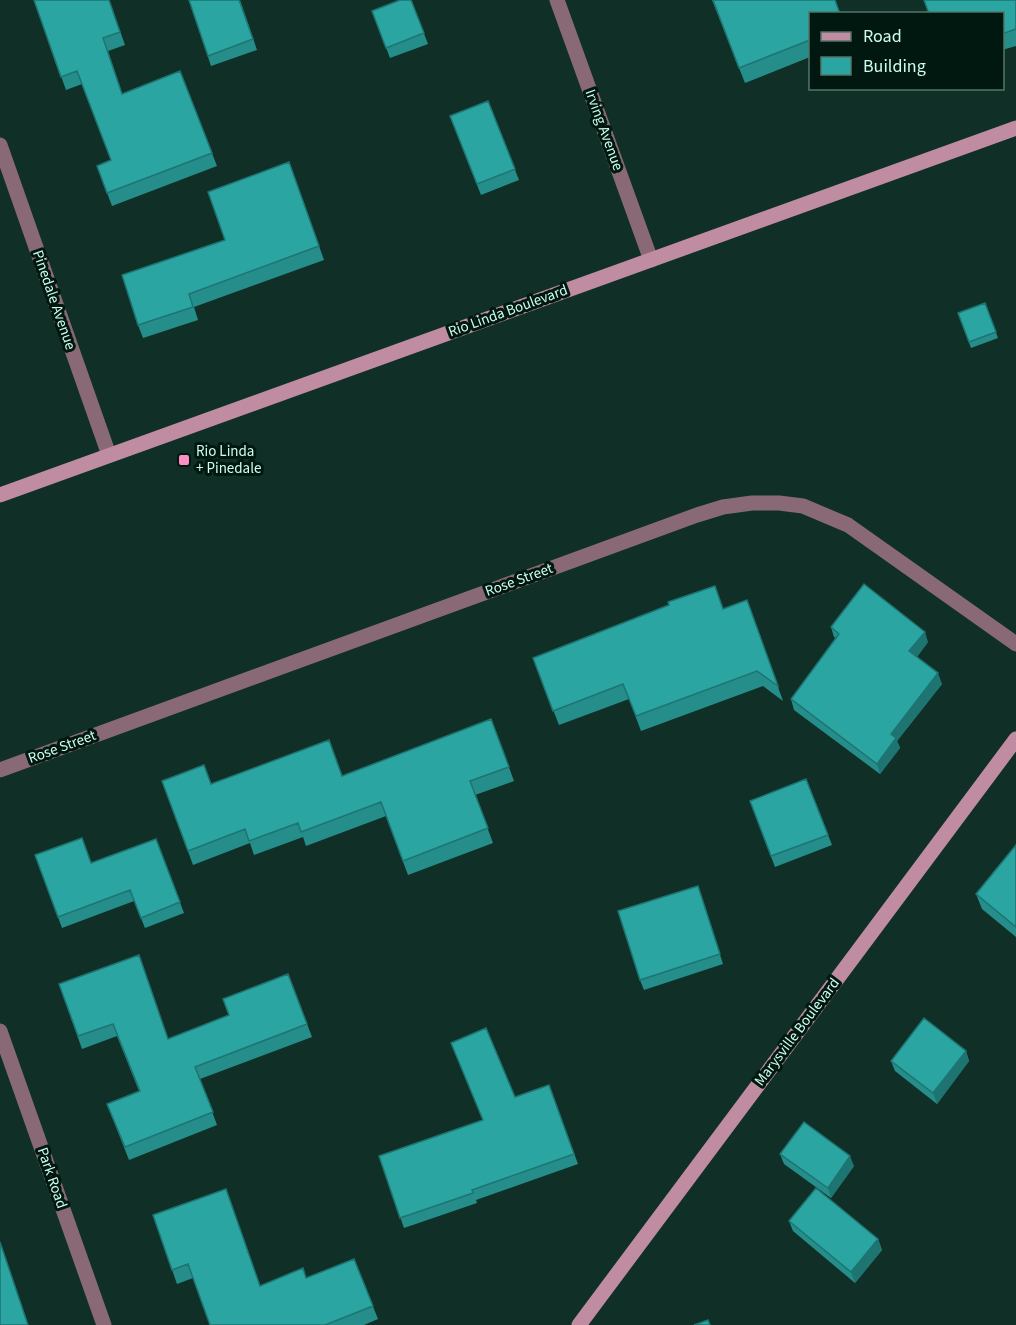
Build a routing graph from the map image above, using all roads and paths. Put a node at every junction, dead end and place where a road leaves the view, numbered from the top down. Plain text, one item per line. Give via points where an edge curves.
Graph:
1 (557, 0) edge
2 (1016, 128) edge
3 (0, 145) edge
4 (651, 260) junction
5 (109, 455) junction
6 (0, 495) edge
7 (1016, 644) edge
8 (1016, 740) edge
9 (0, 770) edge
10 (0, 1031) edge
11 (104, 1325) edge
12 (579, 1325) edge

1 - 4 street, Irving Avenue
2 - 4 main road, Rio Linda Boulevard
3 - 5 street, Pinedale Avenue
4 - 5 main road, Rio Linda Boulevard
5 - 6 main road, Rio Linda Boulevard
7 - 9 street, Rose Street via 848,525 804,506 752,502 697,514
8 - 12 main road, Marysville Boulevard
10 - 11 street, Park Road

